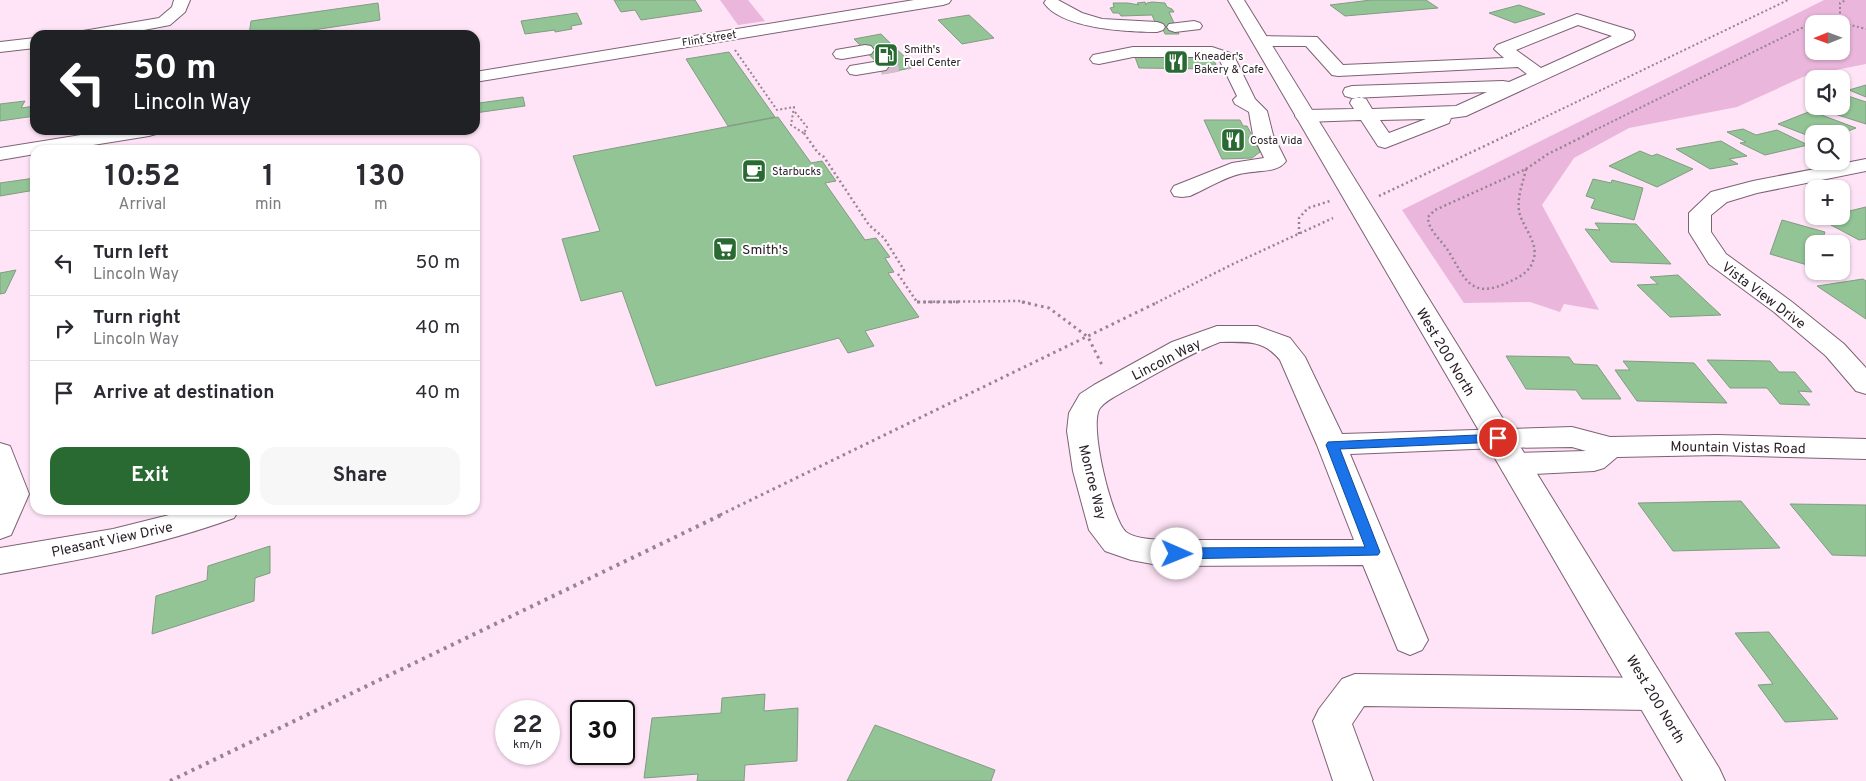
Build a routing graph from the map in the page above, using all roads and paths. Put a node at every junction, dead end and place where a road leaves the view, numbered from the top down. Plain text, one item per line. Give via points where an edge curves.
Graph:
1 (182, 0) edge
2 (943, 0) edge
3 (1236, 0) edge
4 (1788, 0) edge
5 (1846, 0) edge
6 (1052, 3) dead end
7 (1839, 15) edge
8 (1850, 25) edge
9 (1194, 26) dead end
10 (1805, 26) edge
11 (1157, 27) dead end
12 (1175, 27) dead end
13 (1866, 29) edge
14 (117, 30) edge
15 (1262, 41) junction
16 (30, 43) edge
17 (731, 45) dead end
18 (0, 47) edge
19 (865, 50) tunnel mouth
20 (842, 54) dead end
21 (1099, 59) dead end
22 (1520, 62) junction
23 (880, 66) tunnel mouth
24 (856, 70) dead end
25 (1338, 71) junction
26 (1540, 75) junction
27 (480, 76) edge
28 (1518, 85) junction
29 (1352, 92) junction
30 (794, 112) junction
31 (1459, 112) junction
32 (1366, 114) junction
33 (1306, 116) junction
34 (804, 133) junction
35 (118, 135) edge
36 (56, 145) edge
37 (30, 149) edge
38 (824, 151) dead end
39 (817, 152) junction
40 (0, 154) edge
41 (1866, 165) edge
42 (1526, 169) junction
43 (1182, 191) dead end
44 (1384, 195) dead end
45 (1324, 202) dead end
46 (1333, 218) dead end
47 (1299, 234) junction
48 (1088, 337) junction
49 (1118, 384) junction
50 (1866, 385) edge
51 (1090, 401) joint
52 (1498, 438) junction
53 (1332, 445) junction
54 (1610, 447) junction
55 (1866, 449) edge
56 (0, 453) edge
57 (1514, 464) junction
58 (210, 515) edge
59 (0, 527) edge
60 (1374, 552) junction
61 (0, 561) edge
62 (1410, 640) dead end
63 (1652, 694) junction
64 (170, 781) edge
65 (1353, 781) edge
66 (1704, 781) edge

1 - 14 street via 179,8 164,22
2 - 27 street, Flint Street
3 - 15 street, West 200 North
4 - 44 path
5 - 7 path via 1840,3
6 - 11 street via 1067,14 1102,24
8 - 13 path
9 - 12 street
10 - 42 path via 1548,154
15 - 25 street via 1311,41
15 - 33 street, West 200 North
16 - 18 street
17 - 30 path via 778,110 794,107
19 - 20 street
21 - 43 street via 1134,52 1212,52 1227,58 1247,98 1242,100 1253,104 1261,117 1262,133 1276,161 1240,167
22 - 25 street
22 - 26 street
22 - 26 street via 1503,48 1577,19 1627,35
23 - 24 street
25 - 29 street
26 - 28 street
28 - 29 street
28 - 31 street
29 - 32 street
30 - 34 path via 808,127
30 - 34 path via 791,125
31 - 32 street
31 - 32 street via 1386,142
32 - 33 street
33 - 52 street, West 200 North
34 - 39 path
35 - 36 street
37 - 40 street
38 - 39 path
39 - 48 path via 824,157 868,225 876,228 904,270 899,273 918,302 1019,301 1036,304 1049,308
41 - 50 street, Vista View Drive via 1753,187 1719,197 1700,213 1699,222 1700,232 1717,259 1835,350
42 - 42 path via 1435,210 1428,217 1428,224 1462,276 1480,288 1503,286 1524,274 1533,263 1535,252 1519,206
45 - 47 path via 1308,208 1299,218
46 - 47 path
47 - 48 path
48 - 49 path via 1103,367
48 - 64 path
49 - 51 street, Lincoln Way
49 - 53 street, Lincoln Way via 1181,348 1217,334 1257,334 1281,344 1292,356
51 - 60 street, Monroe Way via 1083,413 1081,431 1088,471 1104,530 1116,542 1163,554
52 - 53 street
52 - 54 street, Mountain Vistas Road via 1572,437
52 - 57 street, West 200 North
53 - 60 street, Lincoln Way
54 - 55 street, Mountain Vistas Road
54 - 57 street via 1594,461
56 - 59 street via 14,494
57 - 63 street, West 200 North
58 - 61 street, Pleasant View Drive via 100,544
60 - 62 street, Lincoln Way
63 - 65 street via 1355,690 1332,721
63 - 66 street, West 200 North

